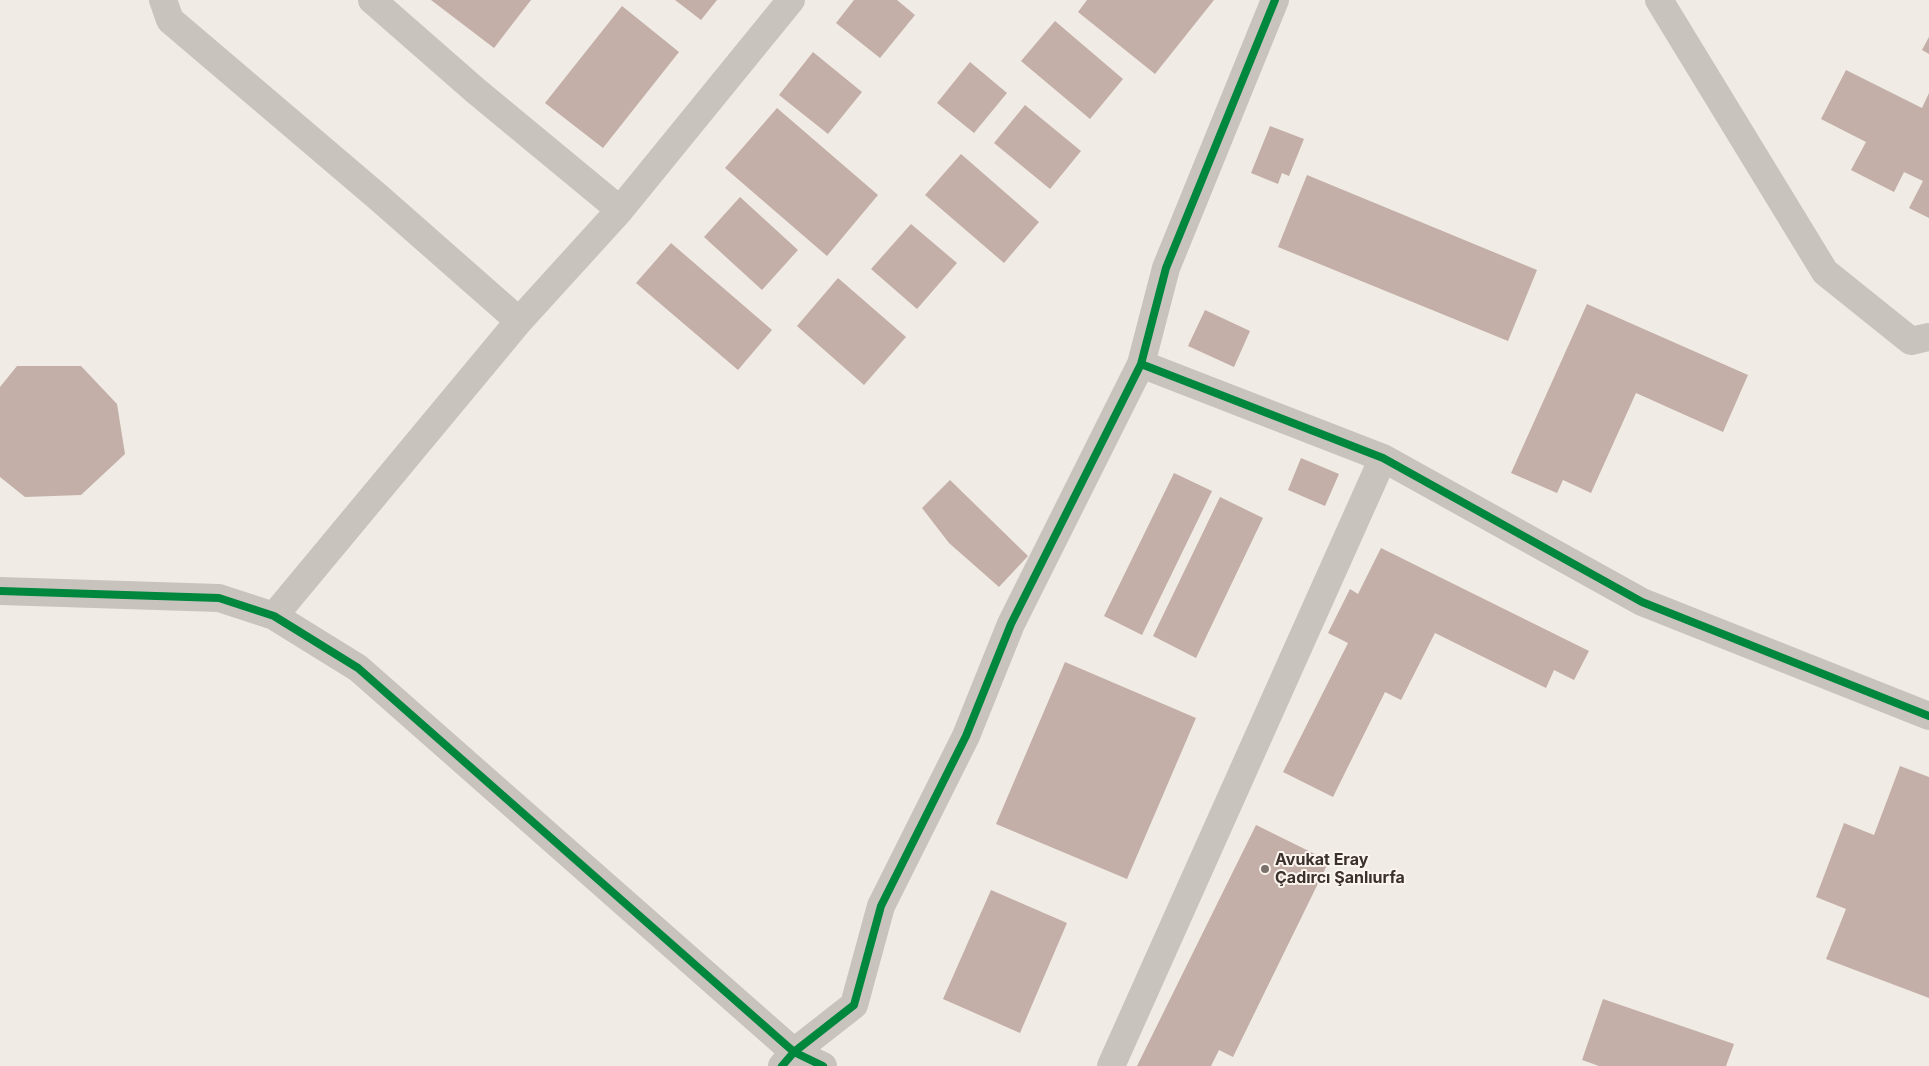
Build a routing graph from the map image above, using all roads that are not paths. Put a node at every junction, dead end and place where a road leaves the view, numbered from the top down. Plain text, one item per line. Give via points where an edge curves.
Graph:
1 (163, 0) edge
2 (791, 0) edge
3 (1275, 0) edge
4 (1659, 0) edge
5 (374, 1) edge
6 (620, 210) junction
7 (519, 322) junction
8 (1929, 337) edge
9 (1142, 364) junction
10 (1383, 458) junction
11 (0, 592) edge
12 (274, 616) junction
13 (1929, 716) edge
14 (788, 1059) edge
15 (823, 1066) edge
16 (1111, 1066) edge

1 - 7 street via 170,20
2 - 6 street
3 - 9 street via 1166,268
4 - 8 street via 1825,272 1911,341
5 - 6 street
6 - 7 street
7 - 12 street
9 - 10 street
9 - 14 street via 1011,624 966,736 880,906 854,1005
10 - 13 street via 1642,602
10 - 16 street
11 - 12 street via 219,598
12 - 14 street via 358,668
14 - 15 street

